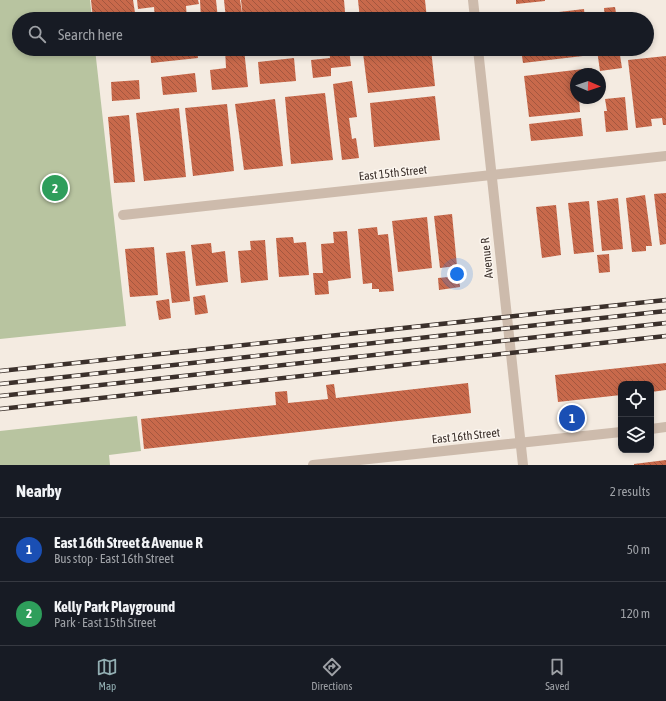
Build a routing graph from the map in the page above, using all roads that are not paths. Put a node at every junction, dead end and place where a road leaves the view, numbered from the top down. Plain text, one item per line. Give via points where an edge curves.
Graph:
1 (473, 0) edge
2 (474, 12) edge
3 (479, 56) edge
4 (666, 156) edge
5 (492, 175) junction
6 (123, 215) dead end
7 (666, 427) edge
8 (654, 429) edge
9 (618, 432) edge
10 (521, 443) junction
11 (313, 465) edge
12 (523, 465) edge

1 - 2 street
3 - 5 street, Avenue R
4 - 5 street, East 15th Street
5 - 6 street, East 15th Street
5 - 10 street, Avenue R
7 - 8 street
9 - 10 street, East 16th Street
10 - 11 street, East 16th Street
10 - 12 street, Avenue R

